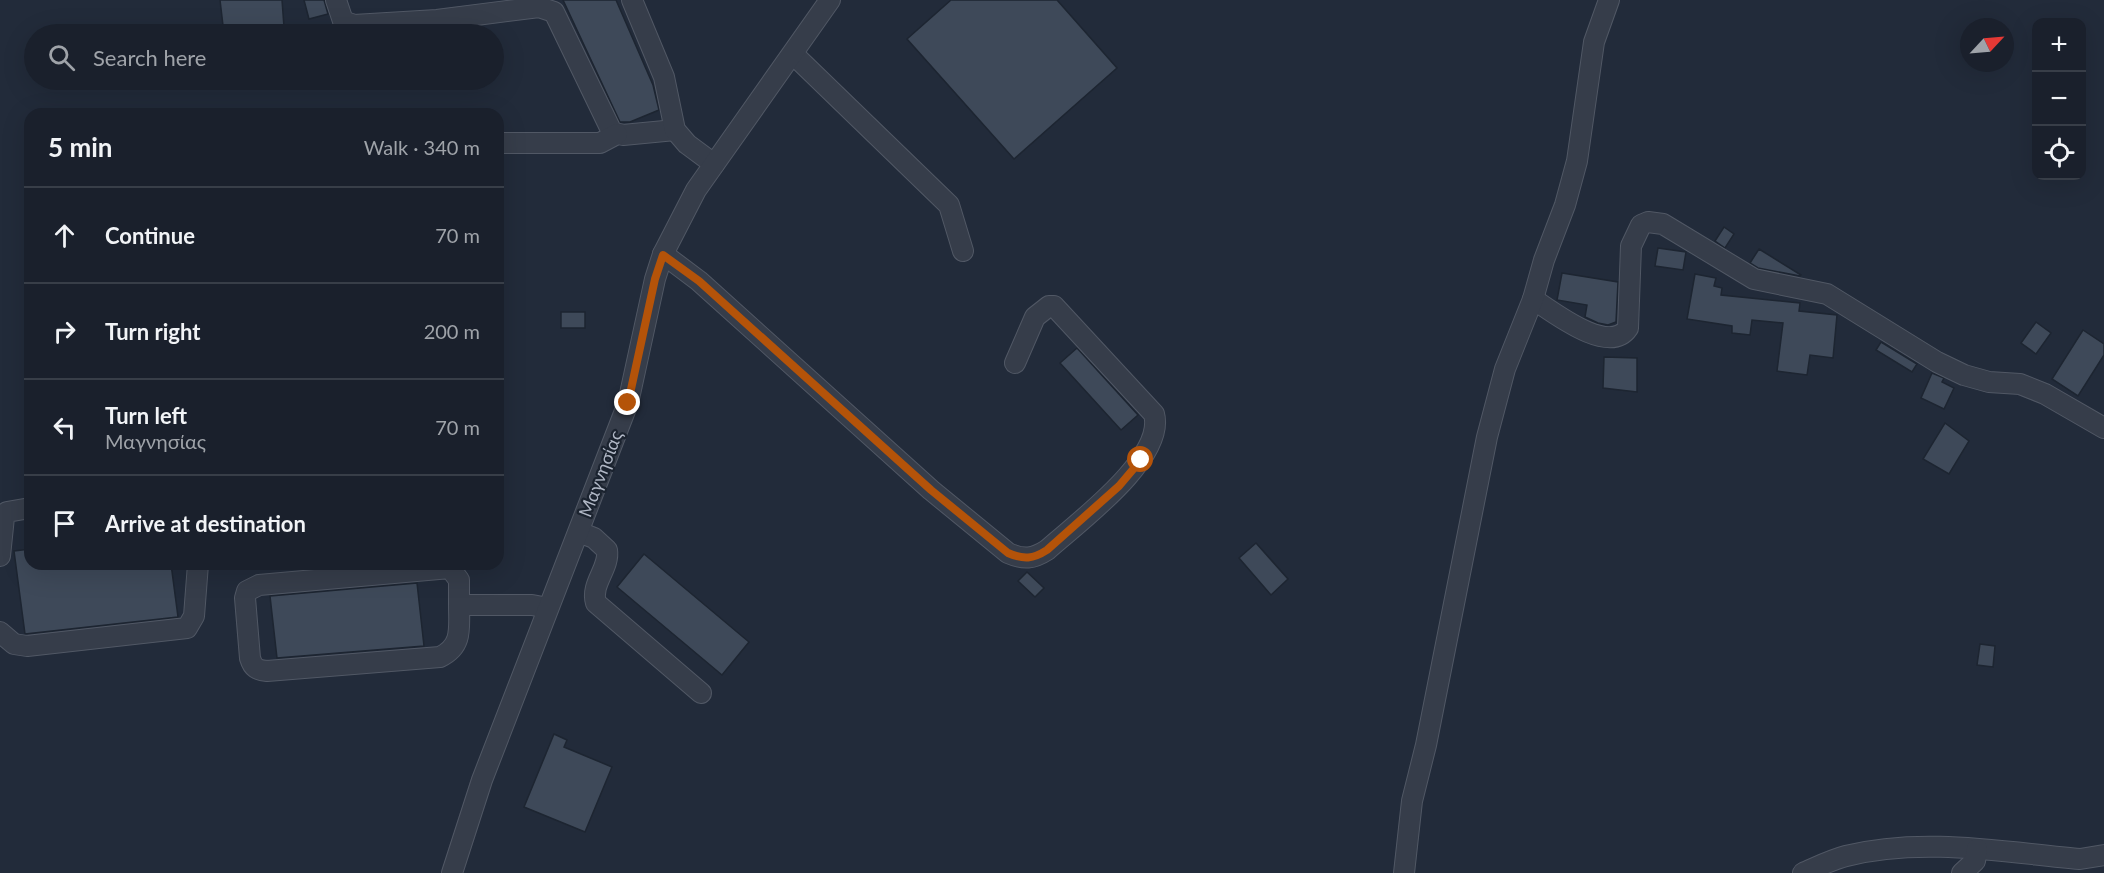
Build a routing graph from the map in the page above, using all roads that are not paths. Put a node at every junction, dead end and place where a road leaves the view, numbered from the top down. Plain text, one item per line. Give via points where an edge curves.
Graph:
1 (336, 0) edge
2 (632, 0) edge
3 (830, 0) edge
4 (1610, 0) edge
5 (549, 4) edge
6 (478, 7) edge
7 (351, 24) edge
8 (371, 24) edge
9 (793, 54) junction
10 (675, 130) junction
11 (617, 134) junction
12 (504, 143) edge
13 (714, 164) junction
14 (963, 251) dead end
15 (663, 255) junction
16 (1533, 299) junction
17 (1015, 363) dead end
18 (2101, 420) edge
19 (24, 508) edge
20 (579, 532) junction
21 (0, 556) edge
22 (198, 570) edge
23 (428, 570) edge
24 (452, 570) edge
25 (459, 606) junction
26 (548, 608) junction
27 (0, 632) edge
28 (701, 693) dead end
29 (1977, 849) junction
30 (2104, 855) edge
31 (452, 873) edge
32 (1404, 873) edge
33 (1803, 873) edge
34 (1962, 873) edge

1 - 7 street via 343,21
2 - 10 street via 664,77
3 - 9 street, Μαγνησίας
4 - 16 street via 1594,42 1576,161 1565,205
5 - 6 street
5 - 11 street via 612,132
6 - 8 street via 437,20
9 - 13 street, Μαγνησίας
9 - 14 street via 949,205
10 - 11 street
10 - 13 street
11 - 12 street via 600,143
13 - 15 street, Μαγνησίας
15 - 17 street via 699,281 931,490 1008,553 1022,559 1047,550 1119,486 1153,440 1156,423 1154,414 1054,306 1035,317
15 - 20 street, Μαγνησίας via 628,403
16 - 18 street via 1584,332 1618,337 1624,334 1628,328 1631,246 1641,225 1655,222 1754,279 1827,294 1964,375 2020,384
16 - 32 street via 1505,369 1487,437 1412,801
19 - 21 street via 7,512 4,517
20 - 26 street, Μαγνησίας
20 - 28 street via 594,538 607,550 594,592 596,603
22 - 27 street via 195,616 186,628 27,646 14,644
23 - 25 street via 252,586 245,598 253,666 267,671 440,657 458,642
24 - 25 street via 459,580
25 - 26 street
26 - 31 street, Μαγνησίας via 482,780
29 - 30 street via 2080,859
29 - 33 street via 1887,849 1844,856
29 - 34 street via 1976,861

